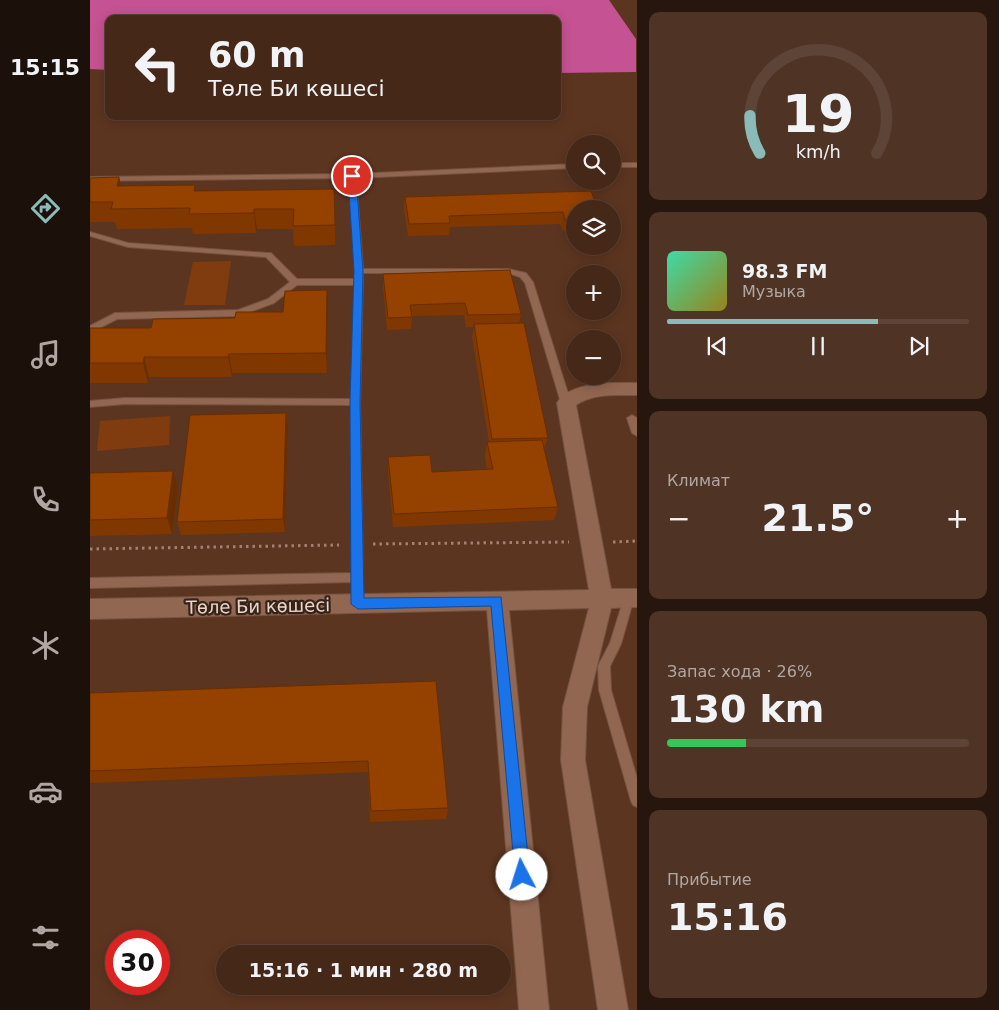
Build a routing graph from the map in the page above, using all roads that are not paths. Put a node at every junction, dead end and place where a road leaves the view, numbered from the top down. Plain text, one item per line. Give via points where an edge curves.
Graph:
1 (621, 165) edge
2 (636, 165) edge
3 (566, 166) edge
4 (352, 176) junction
5 (90, 179) edge
6 (90, 234) edge
7 (359, 271) junction
8 (295, 282) junction
9 (357, 282) junction
10 (90, 330) edge
11 (636, 389) edge
12 (355, 402) junction
13 (566, 403) junction
14 (90, 404) edge
15 (632, 418) dead end
16 (636, 433) edge
17 (358, 577) junction
18 (90, 583) edge
19 (632, 598) edge
20 (602, 599) junction
21 (497, 601) junction
22 (358, 604) junction
23 (90, 609) edge
24 (636, 801) edge
25 (534, 1010) edge
26 (613, 1010) edge

1 - 2 lane
3 - 4 lane
4 - 5 lane
4 - 7 lane
6 - 8 lane via 128,245 268,255
7 - 9 lane
7 - 13 lane via 508,271 522,275 529,282
8 - 9 lane
8 - 10 lane via 271,301 239,313 116,316
9 - 12 lane
11 - 13 street via 586,392
12 - 14 lane via 125,401
12 - 17 lane
13 - 20 street
15 - 16 lane
17 - 18 lane
17 - 22 lane
19 - 20 street, Төле Би көшесі
19 - 24 lane via 604,666 604,690
20 - 21 street, Төле Би көшесі
20 - 26 street via 575,706 573,760
21 - 22 street, Төле Би көшесі
21 - 25 street
22 - 23 street, Төле Би көшесі

